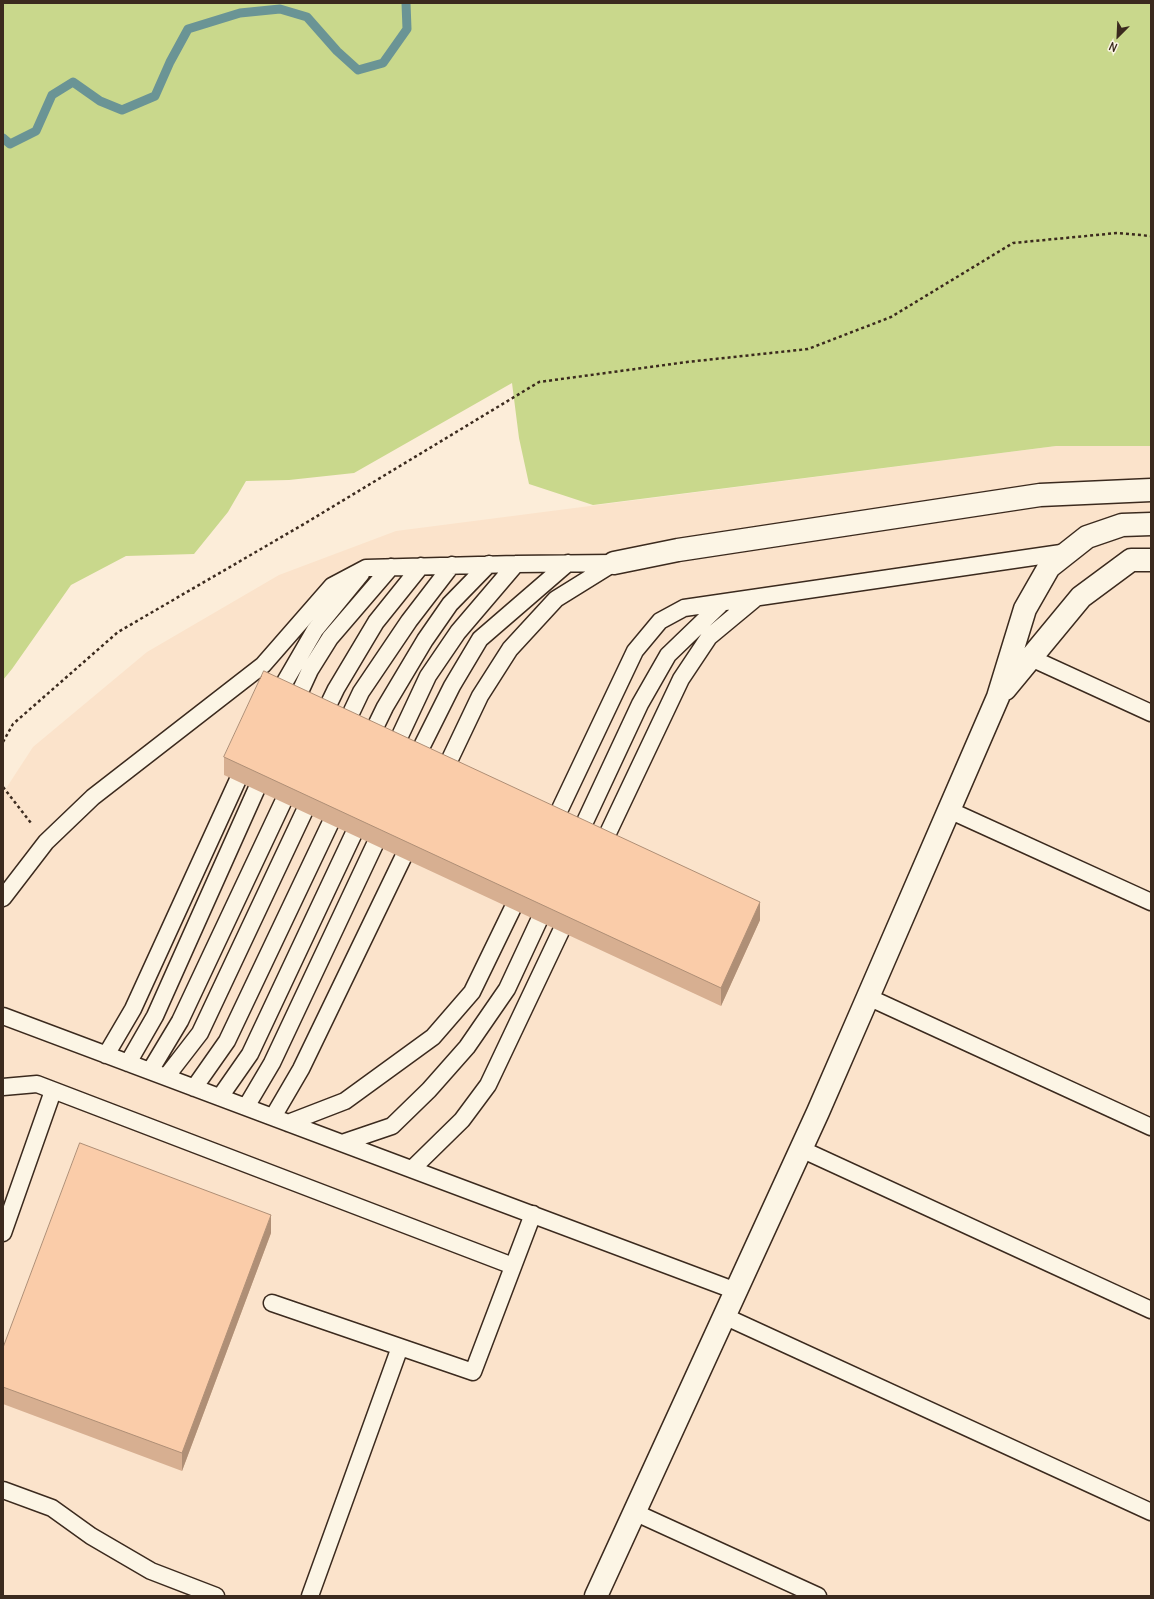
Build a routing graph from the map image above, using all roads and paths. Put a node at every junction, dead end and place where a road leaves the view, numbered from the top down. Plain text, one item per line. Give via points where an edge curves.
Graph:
1 (1151, 236) edge
2 (1151, 490) edge
3 (1151, 524) edge
4 (1068, 552) junction
5 (1151, 560) edge
6 (568, 563) junction
7 (614, 563) junction
8 (489, 564) junction
9 (516, 564) junction
10 (452, 565) junction
11 (421, 566) junction
12 (391, 567) junction
13 (366, 568) junction
14 (756, 598) junction
15 (722, 603) junction
16 (1031, 658) junction
17 (998, 697) junction
18 (270, 711) edge
19 (1151, 713) edge
20 (287, 720) edge
21 (316, 732) edge
22 (3, 742) edge
23 (253, 747) edge
24 (334, 749) edge
25 (271, 756) edge
26 (361, 757) edge
27 (299, 768) edge
28 (384, 769) edge
29 (321, 777) edge
30 (406, 777) edge
31 (3, 787) edge
32 (436, 789) edge
33 (344, 793) edge
34 (367, 804) edge
35 (949, 810) junction
36 (390, 813) edge
37 (418, 825) edge
38 (46, 842) junction
39 (544, 843) edge
40 (570, 854) edge
41 (593, 864) edge
42 (526, 879) edge
43 (553, 889) edge
44 (3, 898) edge
45 (576, 900) edge
46 (1151, 902) edge
47 (868, 997) junction
48 (3, 1016) edge
49 (106, 1055) junction
50 (128, 1063) junction
51 (150, 1071) junction
52 (166, 1077) junction
53 (3, 1088) edge
54 (194, 1088) junction
55 (53, 1090) junction
56 (220, 1097) junction
57 (246, 1107) junction
58 (273, 1117) junction
59 (288, 1123) junction
60 (1151, 1127) edge
61 (342, 1143) junction
62 (801, 1149) junction
63 (412, 1169) junction
64 (532, 1214) junction
65 (3, 1233) edge
66 (513, 1266) junction
67 (736, 1291) junction
68 (272, 1303) dead end
69 (1151, 1310) edge
70 (724, 1316) junction
71 (400, 1347) junction
72 (3, 1490) edge
73 (634, 1512) junction
74 (1151, 1512) edge
75 (216, 1596) edge
76 (310, 1596) edge
77 (596, 1596) edge
78 (818, 1596) edge

1 - 22 path via 1117,234 1013,243 891,317 808,349 539,382 304,524 118,632 13,724
2 - 7 street via 1040,495 678,550
3 - 4 street via 1122,525 1087,537
4 - 14 lane
4 - 17 street via 1049,566 1025,609
5 - 16 street via 1131,560 1081,597
6 - 7 lane
6 - 9 lane
6 - 30 lane via 480,638 448,693
7 - 32 lane via 556,599 510,649 480,696
8 - 9 lane
8 - 10 lane
8 - 26 lane via 450,604 425,640 385,707
9 - 28 lane via 458,632 428,676
10 - 11 lane
10 - 24 lane via 409,621 361,692
11 - 12 lane
11 - 21 lane via 376,622 336,688
12 - 13 lane
12 - 20 lane via 330,638 310,670
13 - 18 lane via 315,630
13 - 38 lane via 332,586 263,665 93,797
14 - 15 lane
14 - 41 lane via 710,637 681,679
15 - 39 lane via 684,608 660,621 635,651
15 - 40 lane via 668,655 640,704
16 - 17 street
16 - 19 lane
17 - 35 street
23 - 49 lane via 133,1009
25 - 50 lane via 155,1016
27 - 51 lane via 180,1021
29 - 52 lane via 200,1033
31 - 38 path
33 - 54 lane via 227,1041
34 - 56 lane via 250,1054
35 - 46 lane
35 - 47 street
36 - 57 lane via 272,1063
37 - 58 lane via 301,1069
38 - 44 lane
42 - 59 lane via 472,992 433,1037 344,1101
43 - 61 lane via 507,989 467,1048 392,1126
45 - 63 lane via 488,1085 462,1120
47 - 60 lane
47 - 62 street
48 - 49 lane
49 - 50 lane
50 - 51 lane
51 - 52 lane
52 - 54 lane
53 - 55 lane via 37,1084
54 - 56 lane
55 - 65 lane
55 - 66 lane
56 - 57 lane
57 - 58 lane
58 - 59 lane
59 - 61 lane
61 - 63 lane
62 - 67 street
62 - 69 lane
63 - 64 lane
64 - 66 lane
64 - 67 lane
66 - 71 lane via 473,1372
67 - 70 street
68 - 71 lane
70 - 73 street
70 - 74 lane
71 - 76 lane
72 - 75 lane via 52,1508 91,1536 151,1571
73 - 77 street
73 - 78 lane

